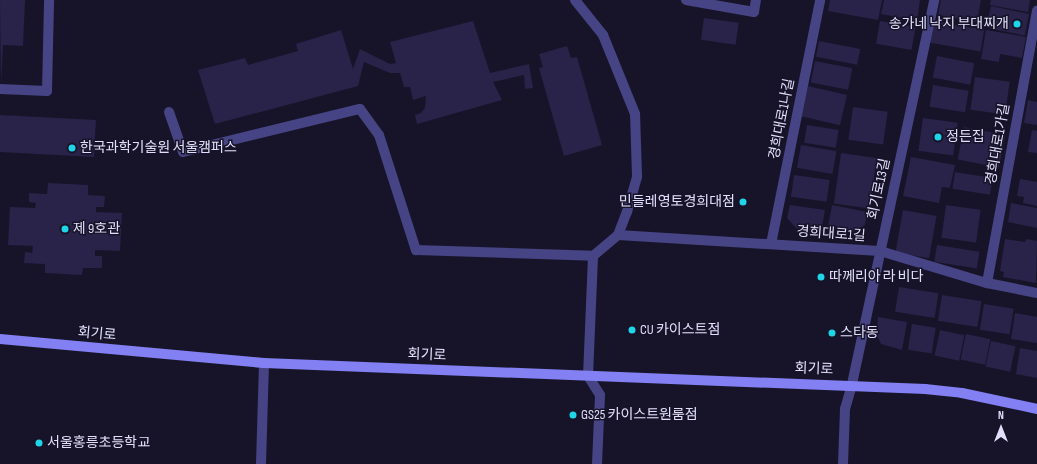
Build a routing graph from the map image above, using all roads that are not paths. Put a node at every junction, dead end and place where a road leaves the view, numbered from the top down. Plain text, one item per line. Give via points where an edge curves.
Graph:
1 (49, 0) edge
2 (575, 0) edge
3 (686, 0) edge
4 (756, 0) edge
5 (820, 0) edge
6 (934, 0) edge
7 (1037, 11) edge
8 (0, 89) edge
9 (168, 112) dead end
10 (618, 235) junction
11 (771, 244) junction
12 (880, 251) junction
13 (594, 256) junction
14 (987, 283) junction
15 (1037, 293) edge
16 (0, 339) edge
17 (264, 363) junction
18 (588, 376) junction
19 (852, 384) junction
20 (1037, 409) edge
21 (261, 464) edge
22 (597, 464) edge
23 (844, 464) edge

1 - 8 street via 47,91
2 - 10 street via 603,35 635,114 637,176
3 - 4 street via 754,12
5 - 11 street, 경희대로1나길
6 - 12 street, 회기로13길
7 - 14 street, 경희대로1가길
9 - 13 street via 183,152 360,109 379,135 416,250
10 - 11 street, 경희대로1길
10 - 13 street
11 - 12 street, 경희대로1길
12 - 14 street, 경희대로1길
12 - 19 street, 회기로13길
13 - 18 street
14 - 15 street, 경희대로1길
16 - 17 main road, 회기로
17 - 18 main road, 회기로
17 - 21 street
18 - 19 main road, 회기로
18 - 22 street via 600,395
19 - 20 main road, 회기로 via 947,392
19 - 23 street, 회기로13길 via 845,409

